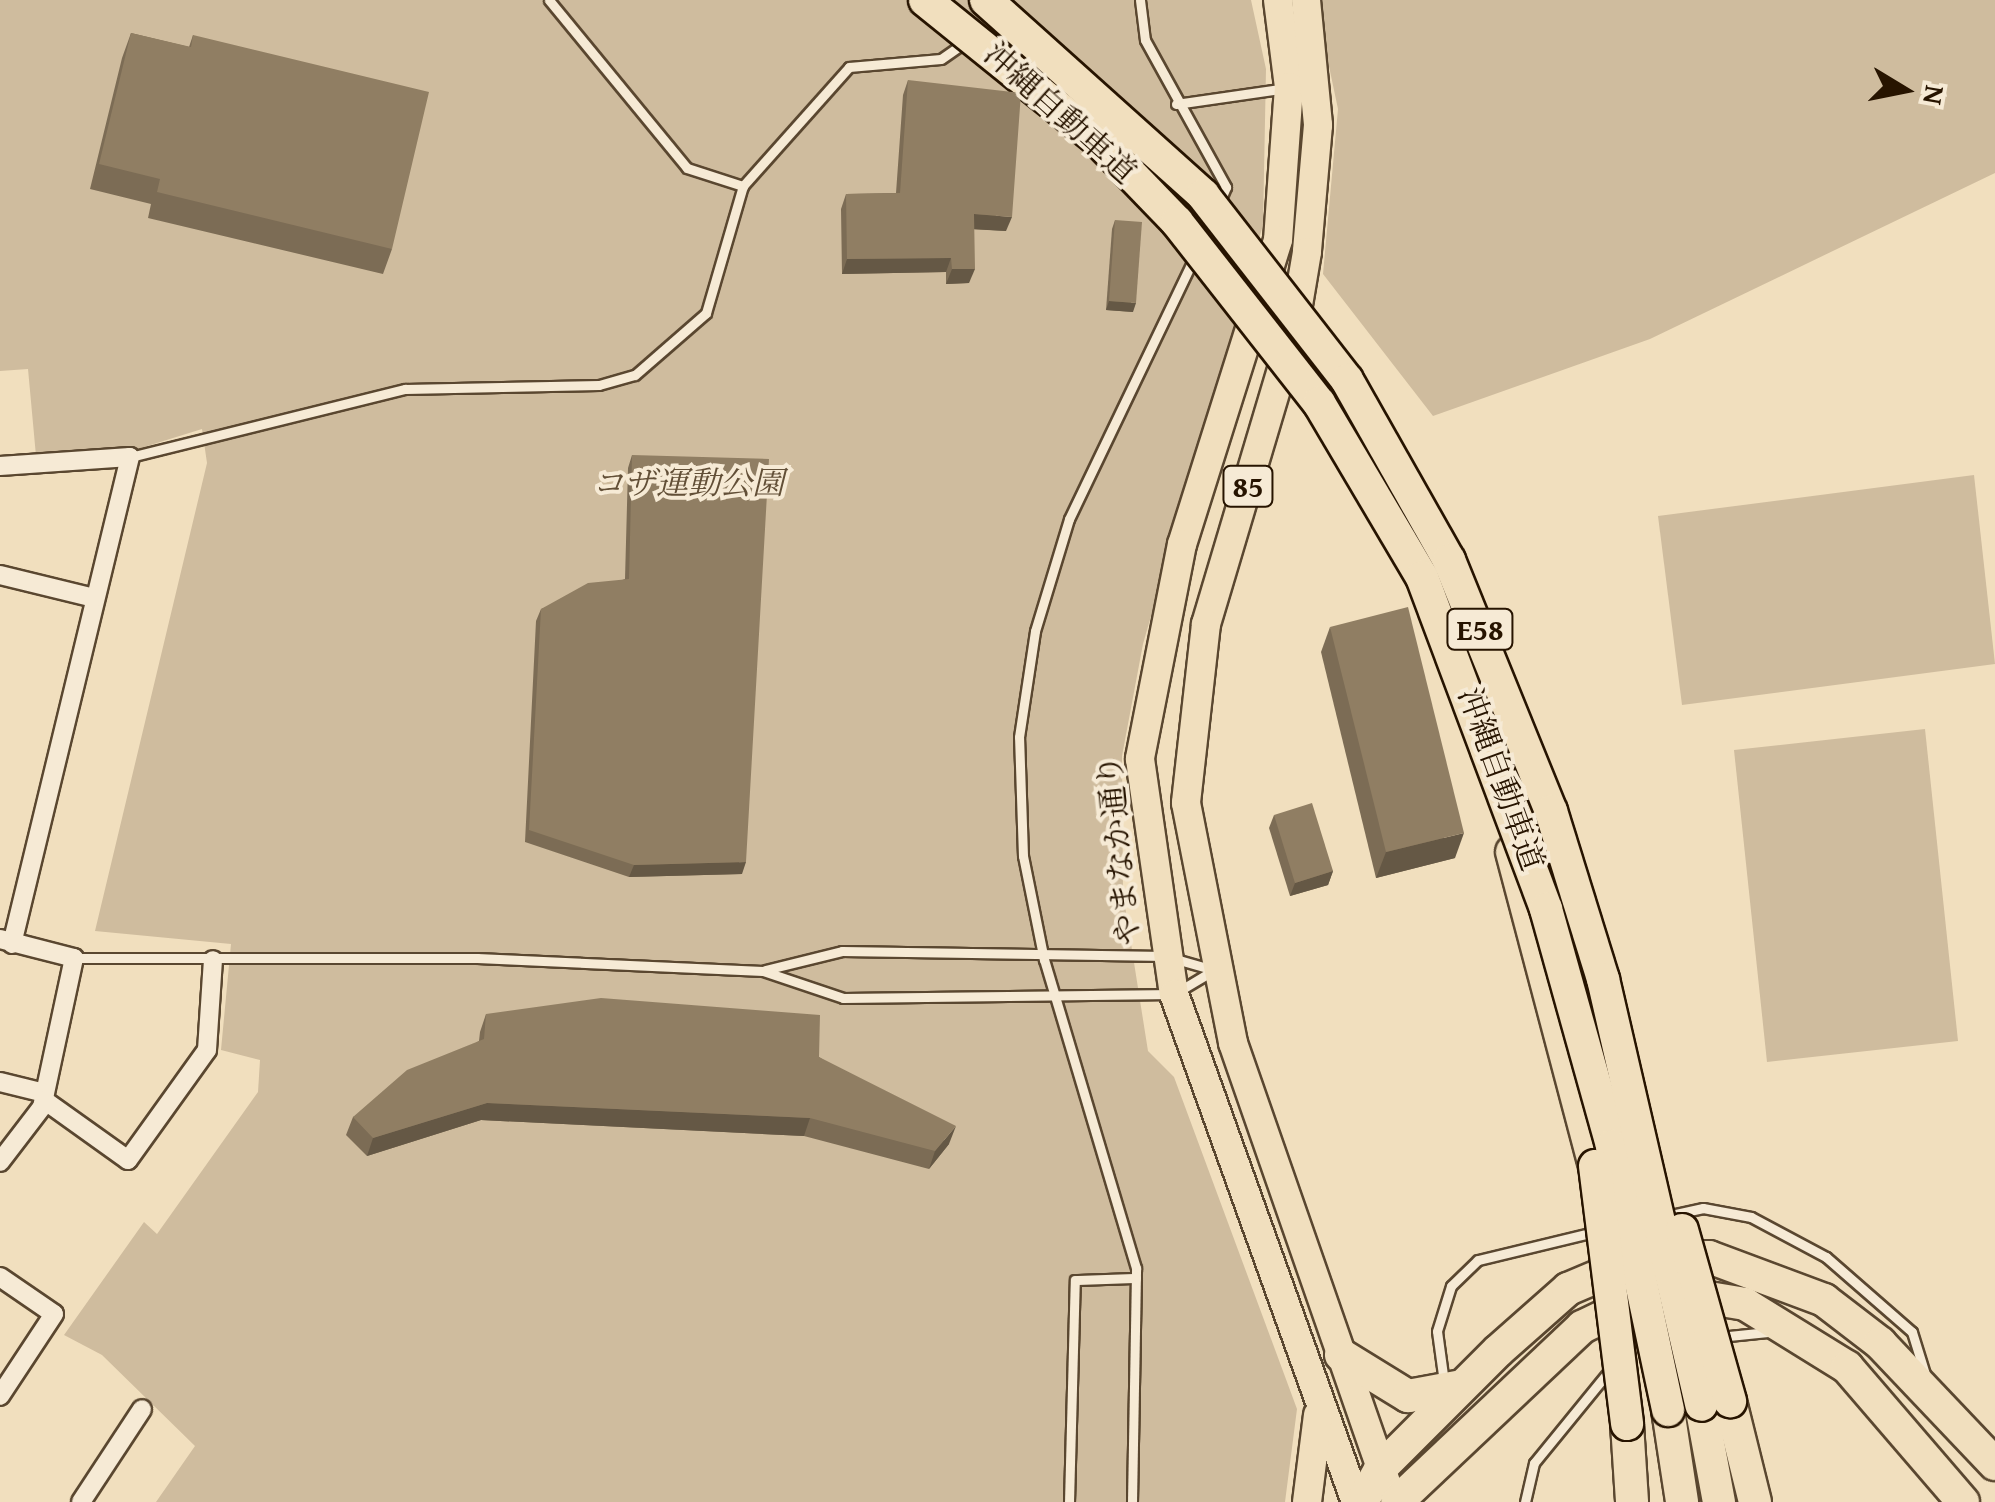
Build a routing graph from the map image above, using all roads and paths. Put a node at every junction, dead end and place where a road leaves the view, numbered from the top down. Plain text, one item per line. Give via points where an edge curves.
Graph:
1 (549, 0) edge
2 (925, 0) edge
3 (986, 0) edge
4 (1140, 0) edge
5 (1278, 0) edge
6 (1306, 0) edge
7 (958, 48) dead end
8 (1303, 85) junction
9 (1176, 104) junction
10 (743, 186) junction
11 (1210, 223) dead end
12 (1202, 241) dead end
13 (130, 456) junction
14 (0, 466) edge
15 (0, 575) edge
16 (94, 598) junction
17 (1467, 683) junction
18 (6, 941) edge
19 (1165, 956) junction
20 (74, 958) junction
21 (213, 960) junction
22 (1044, 960) junction
23 (762, 970) junction
24 (1214, 970) junction
25 (1174, 994) junction
26 (1056, 998) junction
27 (0, 1082) edge
28 (44, 1097) junction
29 (0, 1162) edge
30 (0, 1276) edge
31 (1136, 1278) junction
32 (1796, 1330) junction
33 (1340, 1355) junction
34 (1453, 1380) junction
35 (1318, 1391) junction
36 (1932, 1394) junction
37 (0, 1396) edge
38 (1716, 1403) junction
39 (142, 1409) dead end
40 (1995, 1464) edge
41 (1380, 1469) junction
42 (81, 1502) edge
43 (1069, 1502) edge
44 (1132, 1502) edge
45 (1307, 1502) edge
46 (1359, 1502) edge
47 (1395, 1502) edge
48 (1526, 1502) edge
49 (1632, 1502) edge
50 (1682, 1502) edge
51 (1719, 1502) edge
52 (1755, 1502) edge
53 (1963, 1502) edge

1 - 10 lane via 687,168
2 - 17 highway, 沖縄自動車道 / E58, bridge via 1095,137 1264,328 1373,486
3 - 38 highway, 沖縄自動車道 / E58, bridge via 1203,195 1347,380 1497,668 1603,979
4 - 9 lane via 1145,40
5 - 8 main road, やまなか通り / 85
6 - 8 main road, やまなか通り / 85
7 - 10 lane via 941,59 849,67
8 - 9 lane
8 - 19 main road, やまなか通り / 85 via 1278,240 1156,641 1140,759
8 - 24 main road, やまなか通り / 85 via 1316,189 1294,329 1206,624 1190,710 1186,803
9 - 11 lane via 1226,187
10 - 13 lane via 706,313 635,375 599,385 405,389
12 - 22 lane via 1069,518 1035,631 1018,802
13 - 14 street
13 - 16 street
15 - 16 street
16 - 18 street
17 - 49 highway, bridge via 1595,1166
17 - 50 highway, 沖縄自動車道 / E58, bridge via 1546,909 1612,1146
18 - 20 street
19 - 22 lane
19 - 24 lane
19 - 25 main road, やまなか通り / 85
20 - 21 lane
20 - 28 street
21 - 23 lane via 476,958
21 - 28 street via 207,1050 128,1160
22 - 23 lane via 842,951
22 - 26 lane
23 - 26 lane via 844,998
24 - 25 lane
24 - 33 main road, やまなか通り / 85
25 - 26 lane
25 - 35 main road, やまなか通り / 85
26 - 31 lane
27 - 28 street
28 - 29 street
30 - 37 street via 54,1314
31 - 43 lane via 1075,1280
31 - 44 lane
32 - 47 highway via 1745,1304 1690,1295 1636,1301 1582,1327 1522,1376
32 - 48 lane via 1732,1334 1606,1368 1534,1463
32 - 53 highway via 1847,1367
33 - 34 highway via 1408,1396
33 - 41 main road, やまなか通り / 85
34 - 36 highway via 1568,1289 1634,1261 1709,1257 1824,1300
34 - 36 lane via 1437,1330 1451,1286 1478,1260 1703,1208 1751,1216 1881,1301 1912,1332
34 - 41 highway
35 - 45 main road
35 - 46 main road, やまなか通り / 85
36 - 40 highway
38 - 51 highway
38 - 52 highway
39 - 42 street
41 - 46 highway
41 - 47 main road, やまなか通り / 85

